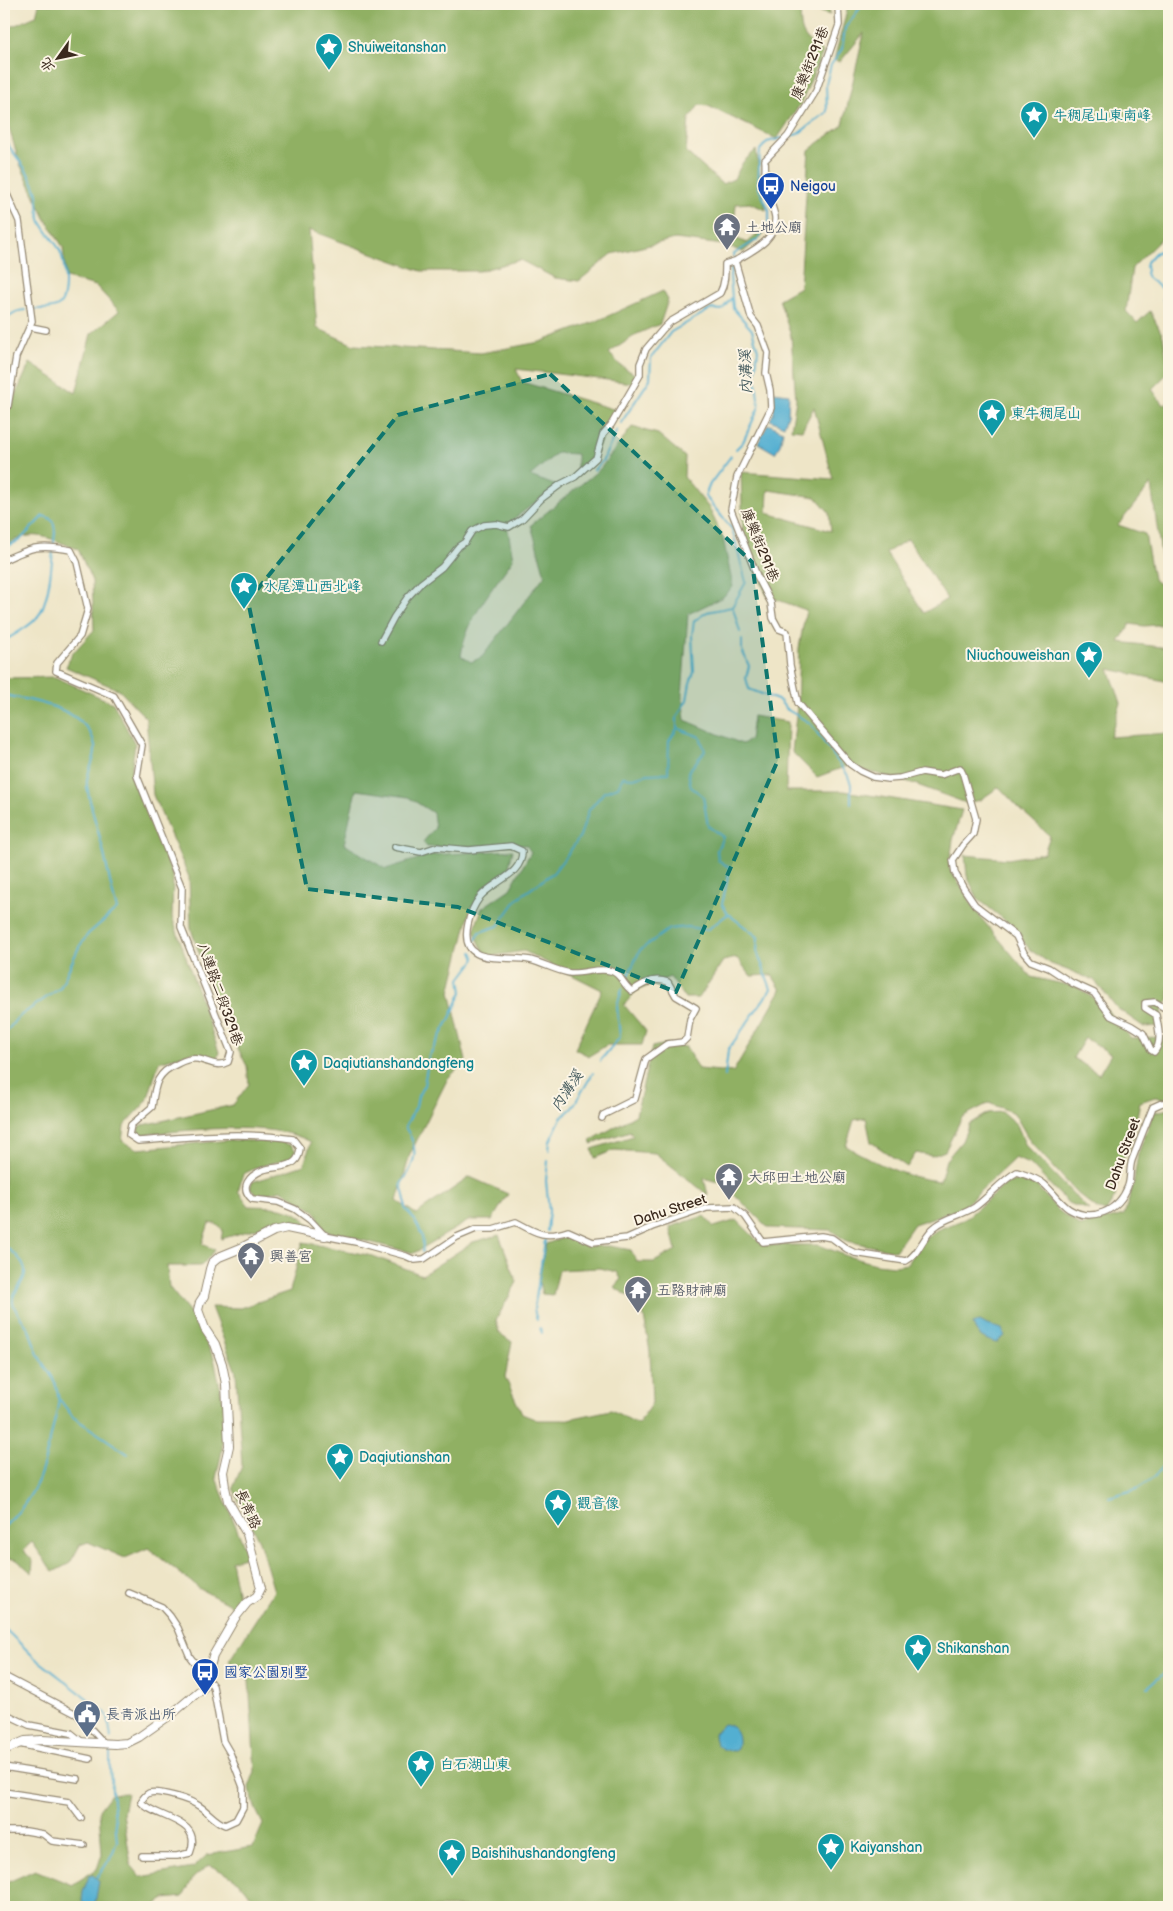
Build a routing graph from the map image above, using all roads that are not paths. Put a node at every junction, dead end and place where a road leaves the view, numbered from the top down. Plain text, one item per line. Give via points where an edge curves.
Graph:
1 (838, 4) edge
2 (4, 188) edge
3 (735, 261) junction
4 (31, 327) junction
5 (46, 330) dead end
6 (4, 413) edge
7 (4, 560) edge
8 (380, 642) dead end
9 (395, 848) dead end
10 (1169, 1007) edge
11 (1169, 1104) edge
12 (602, 1118) dead end
13 (325, 1236) junction
14 (129, 1593) dead end
15 (4, 1676) edge
16 (208, 1678) junction
17 (4, 1713) edge
18 (81, 1741) junction
19 (104, 1743) junction
20 (19, 1744) junction
21 (4, 1749) edge
22 (90, 1759) dead end
23 (4, 1767) edge
24 (78, 1779) dead end
25 (4, 1792) edge
26 (81, 1818) dead end
27 (4, 1831) edge
28 (84, 1845) dead end
29 (142, 1856) dead end

1 - 3 street, 康樂街291巷 via 839,24 816,91 788,136 765,160 765,185 775,216 774,228 757,250
2 - 4 street via 18,221
3 - 8 street via 725,264 725,279 720,293 670,322 646,349 640,375 603,434 596,458 509,527 484,525 472,531 442,567 407,598
3 - 10 street, 康樂街291巷 via 751,317 768,353 766,373 771,408 737,477 731,510 771,602 773,618 779,628 787,632 798,703 850,764 873,777 894,779 922,772 941,775 960,768 976,827 954,860 955,873 975,905 1016,936 1031,961 1094,993 1111,1016 1143,1033 1154,1052 1160,1031 1156,1015 1145,1008 1145,1003 1155,1002
4 - 5 street
4 - 6 street via 16,356
7 - 13 street, 八連路二段329巷 via 30,548 54,547 71,550 77,562 88,609 80,636 57,663 56,671 114,696 142,745 137,776 182,888 182,927 231,1052 228,1062 223,1065 189,1058 161,1073 152,1107 131,1126 129,1135 138,1141 236,1134 293,1139 300,1148 296,1161 289,1166 263,1170 250,1179 245,1190 252,1199 278,1202 295,1209
9 - 12 street via 421,852 436,847 469,850 511,846 522,851 522,860 515,870 481,896 471,912 466,938 471,948 482,957 528,960 570,973 612,971 632,991 647,981 660,979 668,982 676,996 696,1008 690,1019 688,1038 667,1044 646,1059 635,1099
11 - 13 street, Dahu Street via 1154,1107 1131,1164 1128,1185 1113,1208 1086,1215 1069,1209 1043,1183 1017,1172 973,1208 937,1225 927,1234 915,1255 906,1261 855,1253 832,1238 821,1236 763,1242 745,1216 734,1207 707,1208 627,1238 593,1242 568,1231 543,1236 516,1222 476,1229 457,1237 424,1260
13 - 16 street, 長青路 via 287,1228 219,1257 212,1263 200,1302 200,1318 215,1344 226,1384 229,1446 223,1472 225,1487 228,1501 247,1534 261,1588 235,1618 213,1656
14 - 16 street via 162,1607 178,1628 190,1657
15 - 19 street via 78,1715
16 - 19 street, 長青路 via 199,1692 139,1737 127,1743
16 - 29 street via 213,1686 223,1741 243,1787 243,1807 236,1820 225,1825 194,1802 150,1792 141,1802 146,1808 180,1822 188,1829 192,1848 190,1853 177,1856
17 - 18 street via 30,1725 71,1733
18 - 19 street, 長青路
18 - 20 street, 長青路 via 42,1740
20 - 21 street, 長青路
20 - 22 street
23 - 24 street
25 - 26 street via 68,1802
27 - 28 street via 26,1831 43,1834 52,1841

